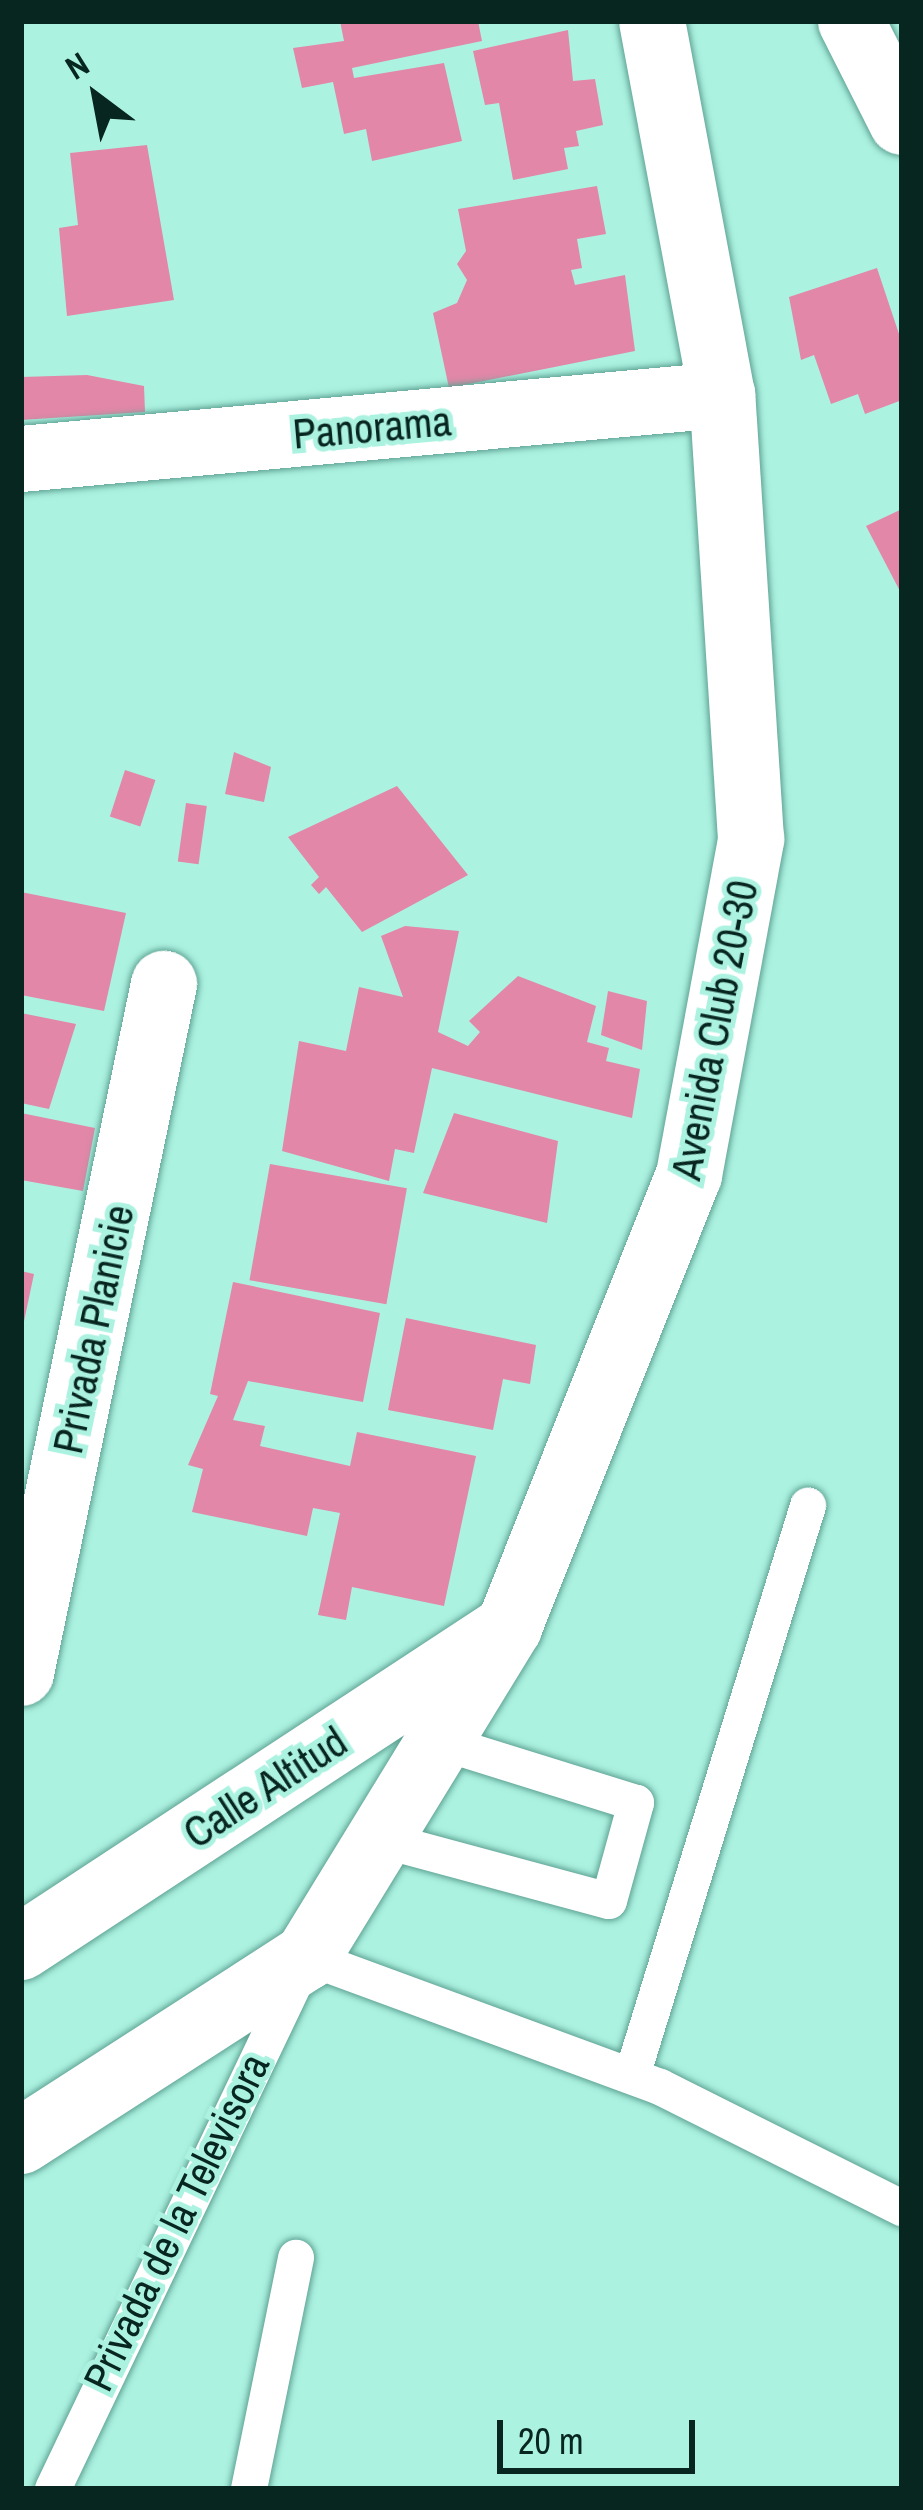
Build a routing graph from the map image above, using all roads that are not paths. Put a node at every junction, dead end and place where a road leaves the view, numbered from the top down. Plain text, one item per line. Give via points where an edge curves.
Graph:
1 (652, 21) edge
2 (851, 21) edge
3 (902, 122) edge
4 (722, 394) junction
5 (21, 459) edge
6 (164, 984) dead end
7 (808, 1506) dead end
8 (509, 1627) junction
9 (21, 1673) edge
10 (443, 1743) junction
11 (379, 1839) junction
12 (21, 1947) edge
13 (307, 1958) junction
14 (632, 2076) junction
15 (21, 2141) edge
16 (902, 2208) edge
17 (296, 2258) dead end
18 (52, 2489) edge
19 (249, 2489) edge

1 - 4 main road, Avenida Club 20-30
2 - 3 main road
4 - 5 main road, Panorama
4 - 8 main road, Avenida Club 20-30 via 751,839 727,1006 689,1175
6 - 9 main road, Privada Planicie
7 - 14 lane
8 - 10 main road, Avenida Club 20-30
8 - 12 main road, Calle Altitud
10 - 11 main road, Avenida Club 20-30
10 - 11 lane via 637,1803 609,1901
11 - 13 main road, Avenida Club 20-30
13 - 14 lane
13 - 15 main road
13 - 18 lane, Privada de la Televisora
14 - 16 lane
17 - 19 lane

